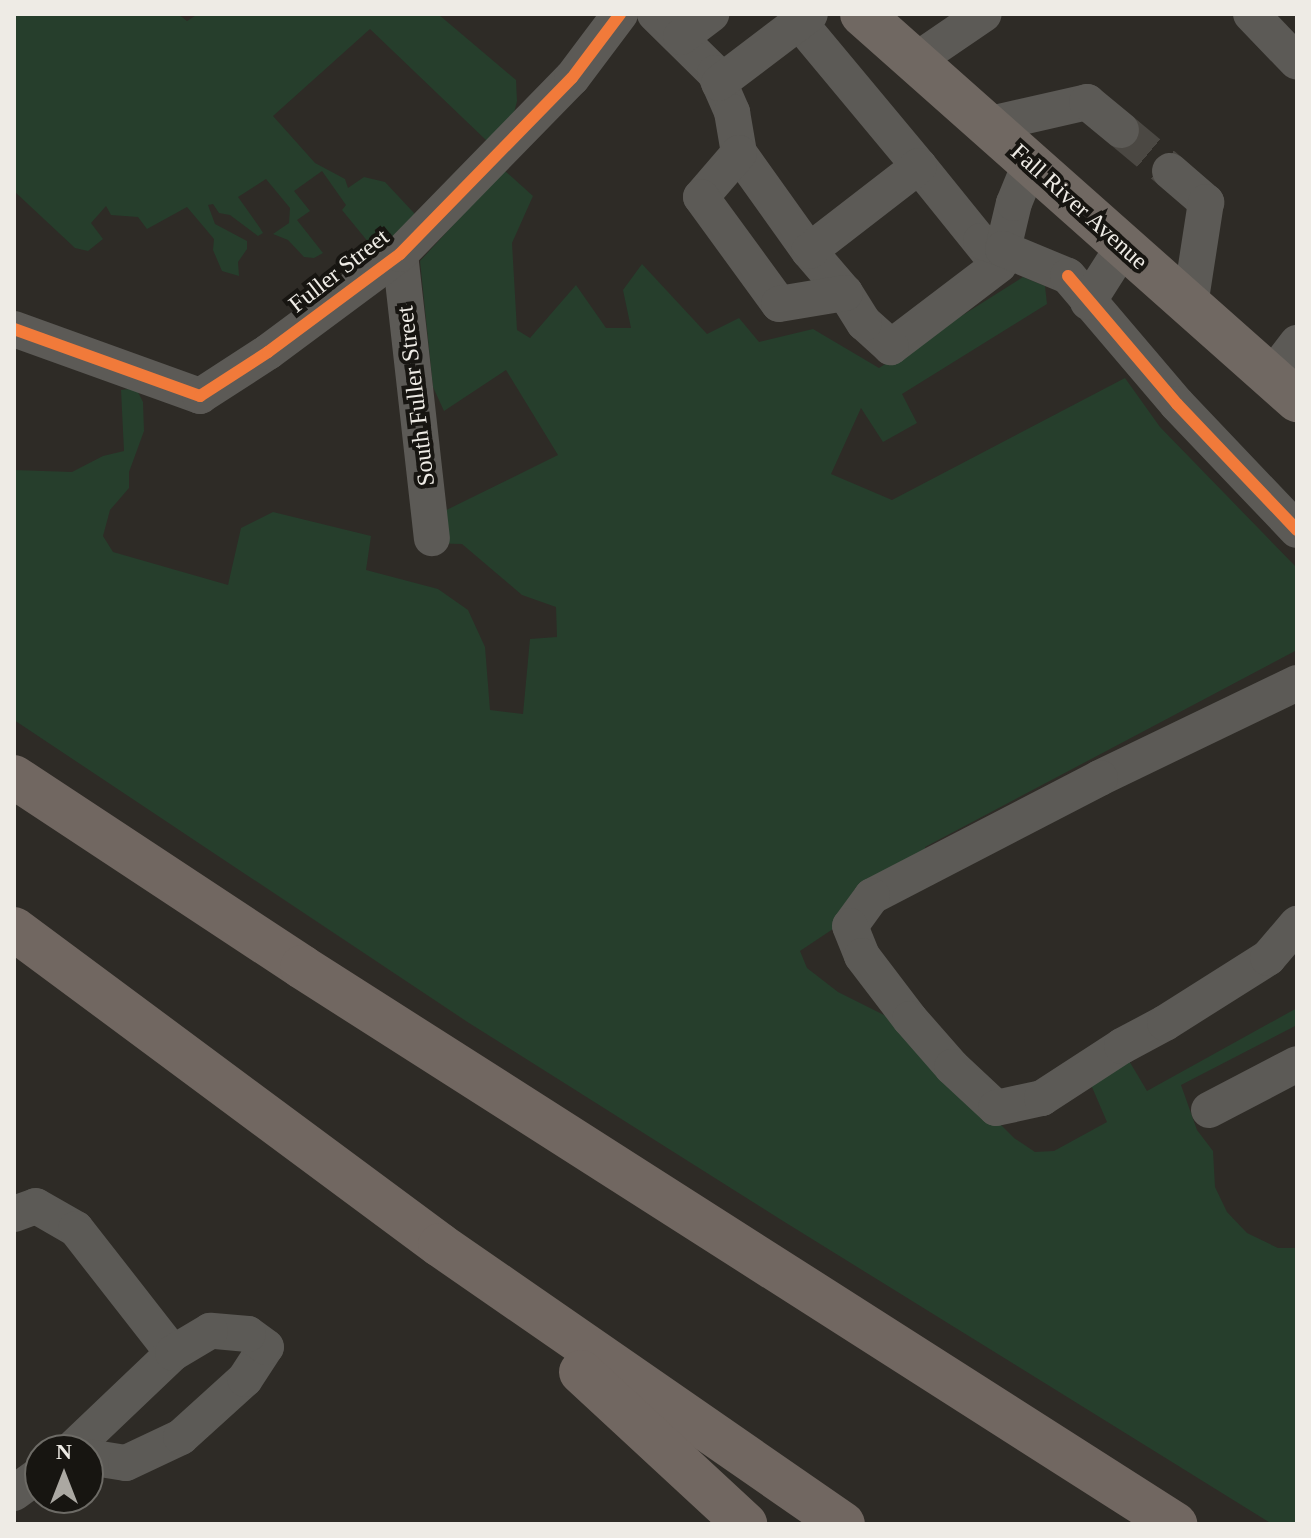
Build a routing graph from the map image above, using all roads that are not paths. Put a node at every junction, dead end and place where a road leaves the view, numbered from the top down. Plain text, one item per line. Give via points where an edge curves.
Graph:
1 (620, 14) edge
2 (711, 14) edge
3 (862, 14) edge
4 (984, 14) edge
5 (1251, 14) edge
6 (805, 18) edge
7 (668, 26) edge
8 (915, 61) junction
9 (1297, 62) edge
10 (719, 83) junction
11 (986, 125) junction
12 (1121, 130) tunnel mouth
13 (739, 153) junction
14 (1030, 164) junction
15 (919, 166) junction
16 (1170, 171) tunnel mouth
17 (992, 245) junction
18 (1123, 247) junction
19 (809, 251) junction
20 (400, 254) junction
21 (1078, 289) junction
22 (845, 293) junction
23 (1190, 305) junction
24 (14, 329) edge
25 (1297, 343) edge
26 (1284, 388) edge
27 (1297, 530) edge
28 (432, 538) dead end
29 (1297, 683) edge
30 (16, 783) edge
31 (1297, 924) edge
32 (14, 929) edge
33 (1297, 1064) edge
34 (1209, 1110) dead end
35 (14, 1214) edge
36 (440, 1245) junction
37 (173, 1353) junction
38 (88, 1434) edge
39 (104, 1460) edge
40 (745, 1524) edge
41 (843, 1524) edge
42 (1175, 1524) edge

1 - 20 street, Fuller Street via 572,78
2 - 7 street
3 - 8 main road, Fall River Avenue
4 - 8 street
5 - 9 street
6 - 10 street
6 - 15 street
7 - 10 street
8 - 11 main road, Fall River Avenue
10 - 13 street via 732,112
11 - 12 street via 1087,102
11 - 14 main road, Fall River Avenue
13 - 19 street
13 - 22 street via 701,197 779,304
14 - 17 street
14 - 18 main road, Fall River Avenue
15 - 17 street
15 - 19 street
16 - 23 street via 1206,202
17 - 21 street
17 - 22 street via 999,265 891,347 864,323
18 - 21 street
18 - 23 main road, Fall River Avenue
19 - 22 street
20 - 24 street, Fuller Street via 200,396
20 - 28 street, South Fuller Street
21 - 27 street via 1177,404
23 - 26 main road, Fall River Avenue
25 - 26 street
29 - 31 street via 872,896 850,926 862,956 910,1019 996,1108 1042,1098 1165,1023 1268,958
30 - 42 highway
32 - 36 highway
33 - 34 street
35 - 37 street via 36,1206 76,1229
36 - 40 highway
36 - 41 highway
37 - 38 street
37 - 39 street via 210,1331 248,1334 266,1347 245,1379 181,1437 126,1463

